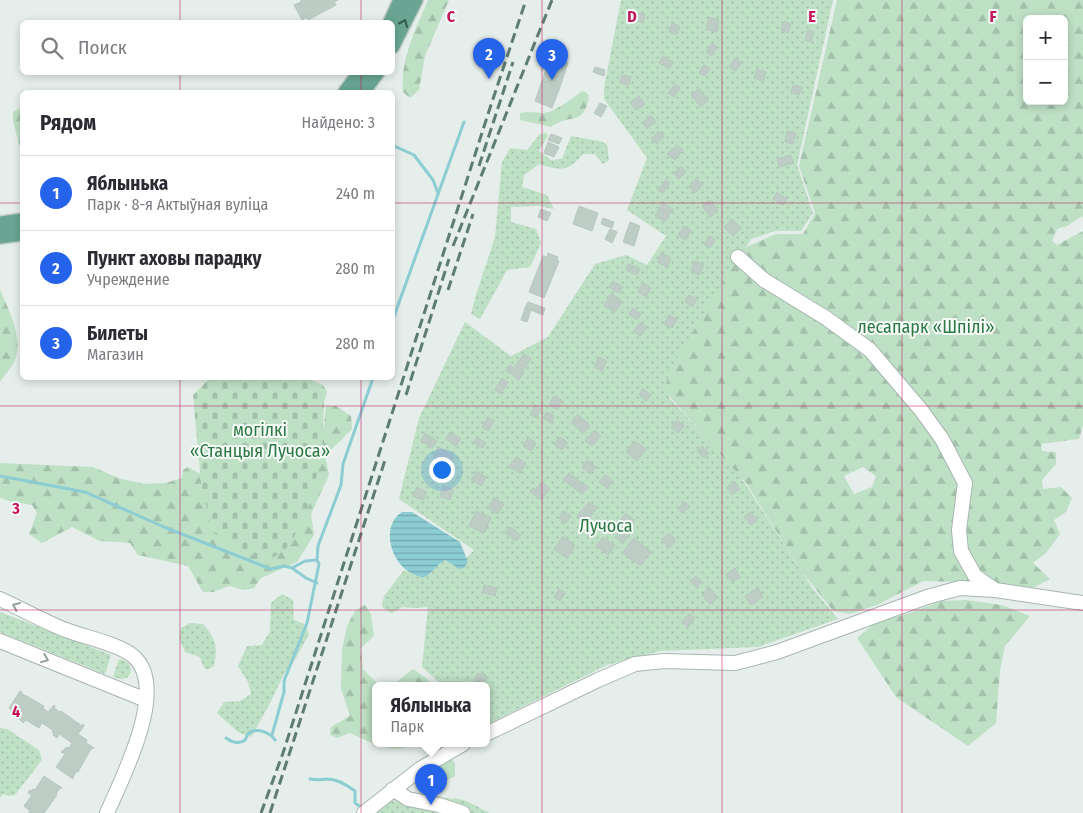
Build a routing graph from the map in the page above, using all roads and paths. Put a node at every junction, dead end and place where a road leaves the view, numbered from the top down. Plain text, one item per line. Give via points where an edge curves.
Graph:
1 (401, 0) edge
2 (415, 0) edge
3 (392, 20) edge
4 (395, 40) edge
5 (368, 75) edge
6 (370, 75) edge
7 (349, 90) edge
8 (363, 90) edge
9 (20, 221) edge
10 (0, 224) edge
11 (20, 233) edge
12 (0, 236) edge
13 (738, 257) dead end
14 (996, 590) junction
15 (0, 599) edge
16 (1083, 603) edge
17 (0, 641) edge
18 (146, 700) junction
19 (490, 732) edge
20 (458, 747) edge
21 (393, 789) junction
22 (107, 813) edge
23 (364, 813) edge
24 (463, 813) edge

1 - 3 main road
4 -> 2 main road
5 - 7 main road
6 - 8 main road
9 - 10 main road
11 - 12 main road
13 - 14 street via 764,280 870,350 920,410 942,440 965,483 959,530 960,551 975,576
14 - 16 street
14 - 19 street via 960,588 927,597 777,652 735,663 664,661 635,664
18 -> 15 street via 144,672 132,655 65,630
17 -> 18 street
18 - 22 street via 143,723
20 - 21 street via 420,768
21 - 23 street
21 - 24 street via 408,799

